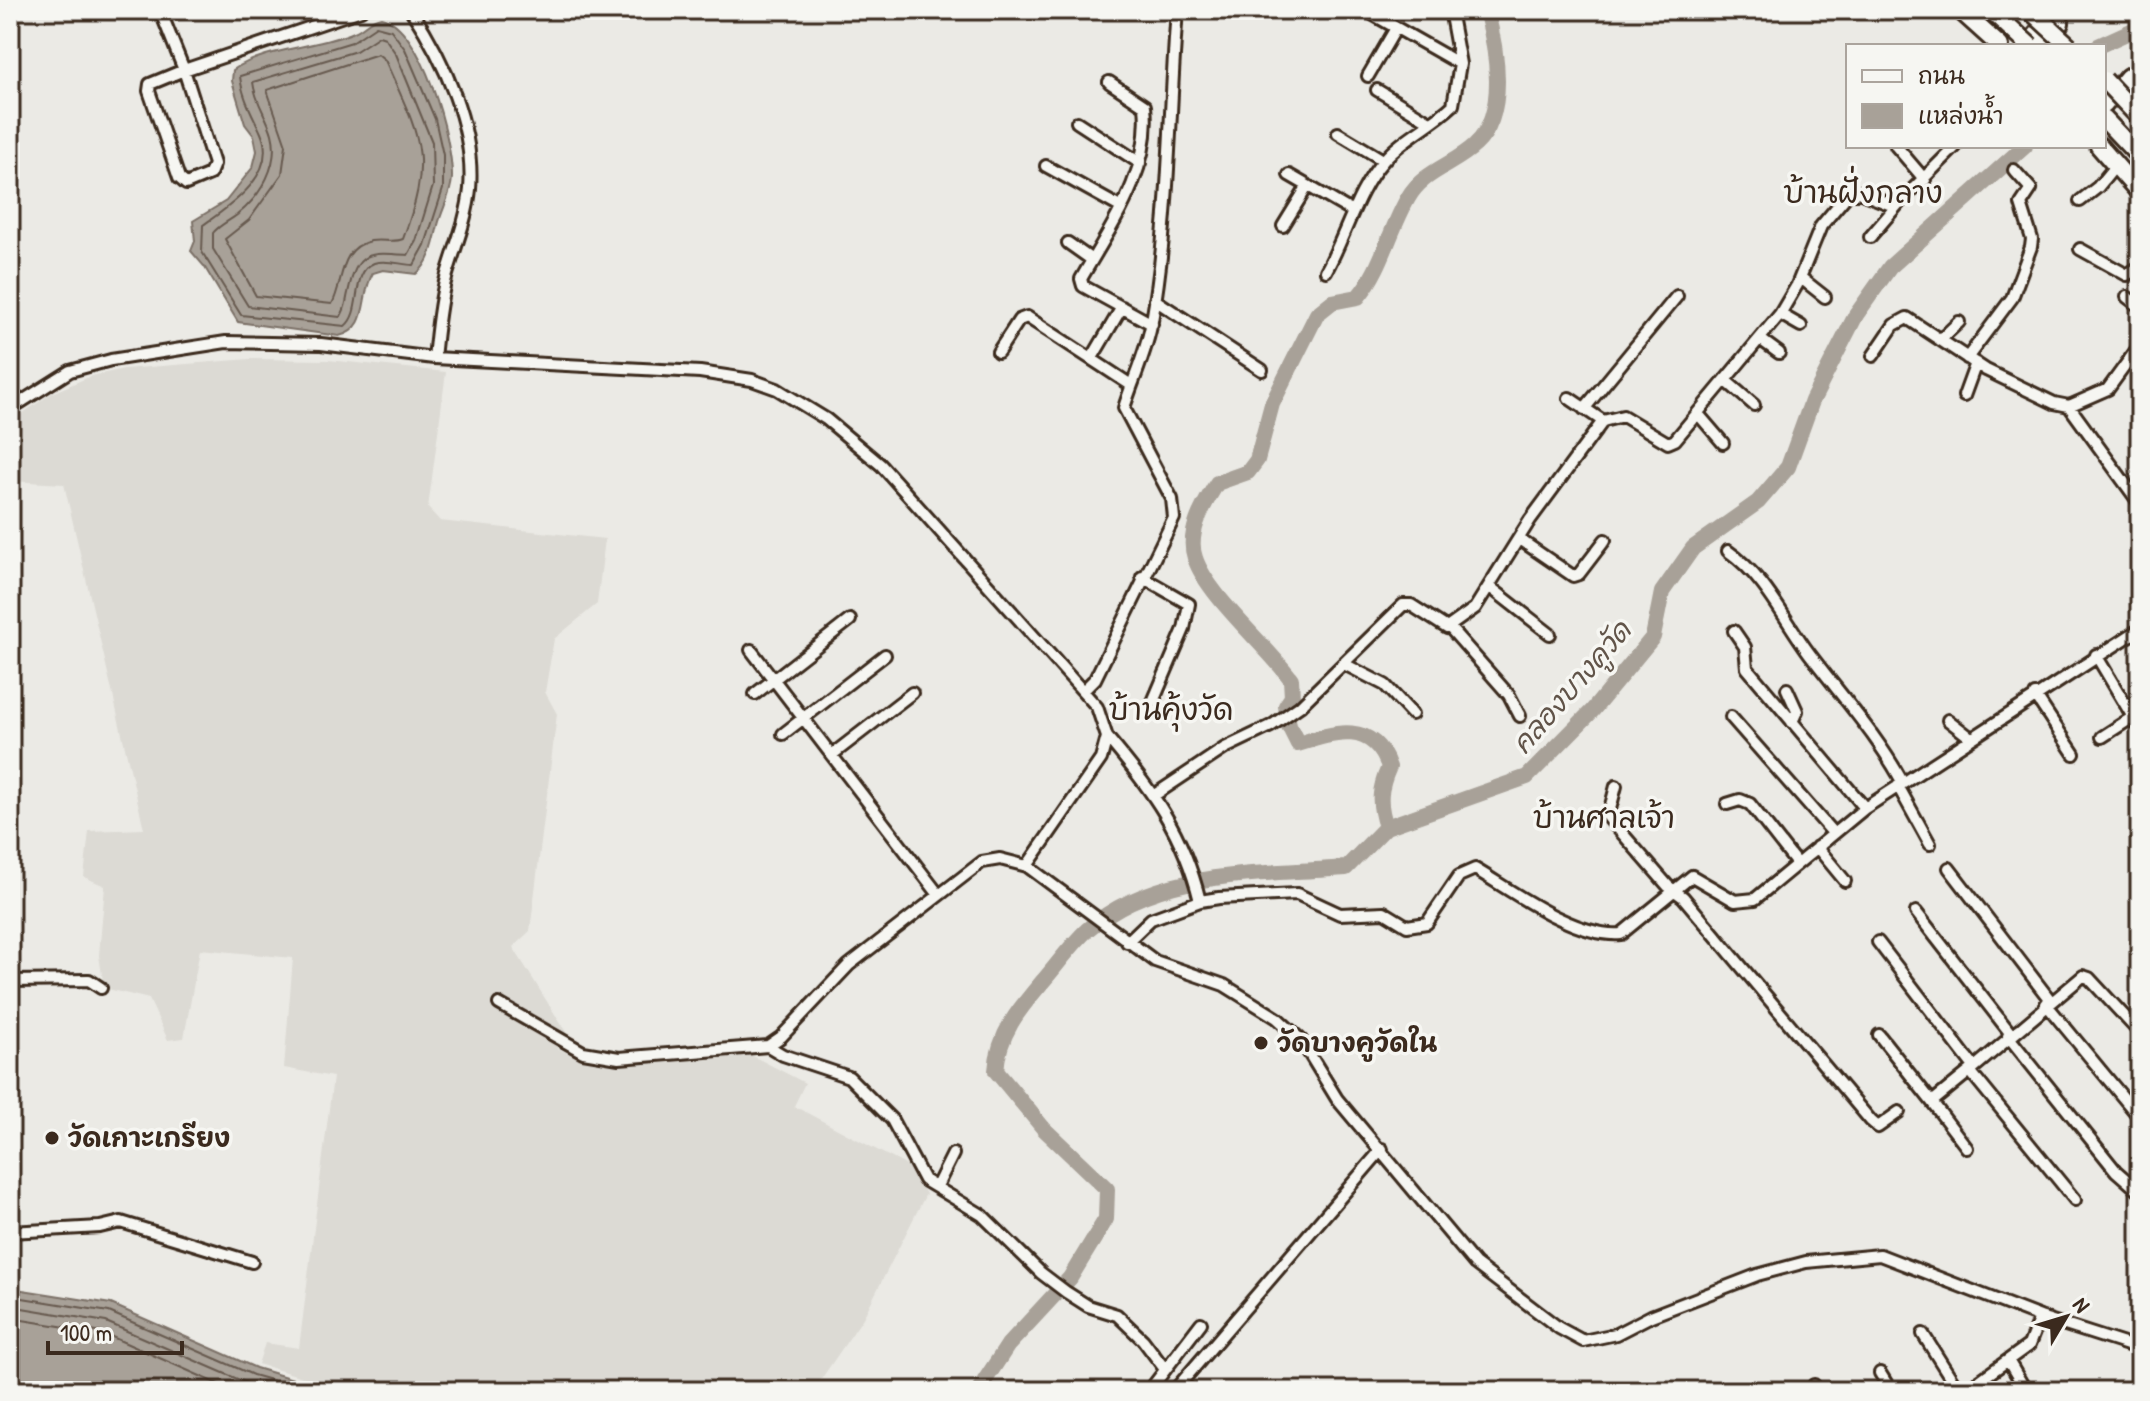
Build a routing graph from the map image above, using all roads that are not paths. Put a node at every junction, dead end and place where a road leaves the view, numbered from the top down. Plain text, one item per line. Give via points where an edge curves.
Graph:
1 (12, 10) edge
2 (160, 10) edge
3 (317, 10) edge
4 (361, 10) edge
5 (411, 10) edge
6 (1177, 10) edge
7 (1365, 10) edge
8 (1450, 10) edge
9 (1960, 10) edge
10 (1991, 10) edge
11 (2030, 10) edge
12 (2054, 10) edge
13 (2062, 10) edge
14 (322, 23) junction
15 (10, 27) edge
16 (1396, 28) junction
17 (1998, 44) edge
18 (2026, 44) edge
19 (2030, 44) edge
20 (2046, 44) edge
21 (2067, 44) edge
22 (1460, 64) junction
23 (184, 70) junction
24 (1368, 76) dead end
25 (2140, 81) edge
26 (1109, 82) dead end
27 (2106, 82) edge
28 (1377, 90) dead end
29 (2106, 103) edge
30 (2140, 118) edge
31 (2106, 121) edge
32 (1077, 122) dead end
33 (1430, 122) junction
34 (1148, 129) junction
35 (1169, 130) junction
36 (1338, 133) dead end
37 (2140, 142) edge
38 (1898, 148) edge
39 (1954, 148) edge
40 (2101, 148) edge
41 (2140, 157) edge
42 (1383, 160) junction
43 (1140, 163) junction
44 (2116, 165) junction
45 (1046, 166) dead end
46 (2014, 170) dead end
47 (1289, 175) dead end
48 (1925, 180) junction
49 (1307, 187) junction
50 (2139, 192) edge
51 (2080, 201) dead end
52 (1900, 202) junction
53 (1120, 207) junction
54 (1353, 212) junction
55 (1283, 226) dead end
56 (1870, 237) dead end
57 (1068, 243) dead end
58 (2080, 249) dead end
59 (1092, 260) junction
60 (2140, 266) edge
61 (1326, 271) dead end
62 (1801, 278) junction
63 (1677, 296) dead end
64 (1825, 297) dead end
65 (2127, 297) dead end
66 (1155, 300) junction
67 (1122, 307) junction
68 (2140, 307) edge
69 (1780, 314) junction
70 (1959, 322) dead end
71 (1152, 324) junction
72 (1801, 326) dead end
73 (1760, 339) junction
74 (1940, 340) junction
75 (2140, 345) edge
76 (998, 352) dead end
77 (1779, 353) dead end
78 (1873, 356) dead end
79 (434, 358) junction
80 (1092, 358) junction
81 (1971, 361) junction
82 (1262, 370) dead end
83 (1725, 380) junction
84 (1131, 385) junction
85 (1964, 396) dead end
86 (1569, 398) dead end
87 (1754, 405) dead end
88 (2069, 406) junction
89 (10, 409) edge
90 (1584, 409) junction
91 (1699, 415) junction
92 (1603, 421) junction
93 (1723, 443) dead end
94 (2140, 504) edge
95 (1519, 539) junction
96 (1605, 540) dead end
97 (1728, 551) dead end
98 (1142, 577) junction
99 (1490, 587) junction
100 (850, 620) dead end
101 (1450, 628) junction
102 (2140, 629) edge
103 (1734, 631) dead end
104 (1550, 634) dead end
105 (751, 650) dead end
106 (885, 655) dead end
107 (2096, 655) junction
108 (1346, 665) junction
109 (774, 679) junction
110 (1787, 689) dead end
111 (1083, 691) junction
112 (912, 693) dead end
113 (755, 694) dead end
114 (2035, 695) junction
115 (1152, 704) dead end
116 (1412, 714) dead end
117 (1520, 716) dead end
118 (804, 717) junction
119 (1731, 717) dead end
120 (2133, 717) junction
121 (1948, 720) dead end
122 (1792, 722) junction
123 (2140, 729) edge
124 (783, 734) dead end
125 (1107, 737) junction
126 (2102, 737) dead end
127 (1971, 738) junction
128 (833, 754) junction
129 (2074, 754) dead end
130 (1901, 785) junction
131 (1616, 786) dead end
132 (1156, 794) junction
133 (1727, 804) dead end
134 (1865, 808) junction
135 (1833, 833) junction
136 (1930, 844) dead end
137 (1817, 847) junction
138 (1797, 864) junction
139 (1027, 866) junction
140 (1949, 868) dead end
141 (1845, 881) dead end
142 (1673, 888) junction
143 (939, 895) junction
144 (1199, 898) junction
145 (1916, 912) dead end
146 (1127, 942) junction
147 (1878, 942) dead end
148 (10, 981) edge
149 (101, 988) dead end
150 (2048, 1002) junction
151 (499, 1004) dead end
152 (2140, 1033) edge
153 (1879, 1035) dead end
154 (2010, 1035) junction
155 (768, 1046) junction
156 (1972, 1069) junction
157 (1932, 1102) junction
158 (1899, 1112) dead end
159 (2140, 1118) edge
160 (1967, 1148) dead end
161 (1382, 1149) junction
162 (953, 1154) dead end
163 (937, 1186) junction
164 (2140, 1192) edge
165 (2075, 1200) dead end
166 (10, 1232) edge
167 (252, 1262) dead end
168 (2040, 1317) junction
169 (1201, 1323) dead end
170 (1923, 1334) dead end
171 (2140, 1349) edge
172 (2009, 1362) junction
173 (1164, 1368) junction
174 (1880, 1373) dead end
175 (1149, 1391) edge
176 (1174, 1391) edge
177 (1891, 1391) edge
178 (1962, 1391) edge
179 (2026, 1391) edge

1 - 15 street
2 - 23 street
3 - 14 street
4 - 14 street
5 - 79 street via 453,93 469,156 467,205 441,297
6 - 35 street
7 - 16 street
8 - 22 street
9 - 17 main road
10 - 18 main road, bridge
11 - 21 main road, bridge
12 - 19 main road
13 - 20 main road via 2059,27
14 - 23 street
16 - 22 street
16 - 24 street
22 - 33 street via 1453,105
23 - 23 street via 214,164 210,174 186,184 179,178 149,91 155,81
25 - 29 main road via 2128,77
26 - 34 street via 1145,106
27 - 30 main road, bridge
28 - 33 street
31 - 41 main road, bridge
32 - 43 street
33 - 42 street
34 - 35 street
34 - 43 street
35 - 66 street
36 - 42 street
37 - 50 main road via 2128,161
38 - 48 street
39 - 48 street
40 - 44 main road
42 - 54 street
43 - 53 street via 1136,182
44 - 50 main road
44 - 51 street
45 - 53 street
46 - 81 street via 2031,189 2021,204 2031,247 2012,298
47 - 49 street
48 - 52 street
49 - 54 street
49 - 55 street
52 - 56 street
52 - 62 street via 1848,194 1821,226
53 - 59 street
54 - 61 street
57 - 59 street
58 - 60 street via 2127,275
59 - 67 street via 1081,279 1083,286
62 - 64 street
62 - 69 street
63 - 90 street
65 - 68 street
66 - 71 street
66 - 82 street
67 - 71 street
67 - 80 street
69 - 72 street
69 - 73 street
70 - 74 street
71 - 84 street
73 - 77 street
73 - 83 street
74 - 78 street via 1903,318
74 - 81 street
75 - 88 street via 2108,389
76 - 80 street via 1023,317
79 - 89 street via 285,342 195,346 70,371
79 - 111 street via 700,372 777,389 826,419 881,465
80 - 84 street
81 - 85 street
81 - 88 street
83 - 87 street
83 - 91 street
84 - 98 street via 1124,408 1172,499 1174,518
86 - 90 street
88 - 94 street
90 - 92 street
91 - 92 street via 1668,443 1623,416
91 - 93 street
92 - 95 street
95 - 96 street via 1573,576
95 - 99 street
97 - 130 street via 1752,570 1880,741
98 - 111 street via 1095,679
98 - 115 street via 1189,604
99 - 101 street
99 - 104 street
100 - 109 street
101 - 108 street via 1403,605
101 - 117 street via 1509,695
102 - 107 street
103 - 122 street via 1745,647 1747,668
105 - 109 street
106 - 118 street
107 - 114 street
107 - 120 street
108 - 116 street via 1385,685
108 - 132 street via 1271,726 1225,748
109 - 113 street
109 - 118 street
110 - 122 street via 1797,711
111 - 125 street via 1097,707
112 - 128 street
114 - 127 street
114 - 129 street
118 - 124 street
118 - 128 street
119 - 135 street
120 - 123 street
120 - 126 street
121 - 127 street
122 - 134 street
125 - 132 street
125 - 139 street via 1093,771
127 - 130 street
128 - 143 street
130 - 134 street
130 - 136 street
131 - 142 street via 1608,817
132 - 144 street via 1185,852
133 - 138 street via 1750,804
134 - 135 street
135 - 137 street
137 - 138 street
137 - 141 street
138 - 142 street via 1762,895 1744,902 1692,876
139 - 143 street via 982,862
139 - 146 street
140 - 150 street
142 - 144 street via 1621,934 1607,935 1551,914 1475,869 1459,876 1427,923 1407,926 1384,912 1340,914 1297,894
142 - 158 street via 1875,1125
143 - 155 street via 836,977
144 - 146 street via 1151,919
145 - 154 street
146 - 161 street via 1176,971 1243,994 1277,1018 1301,1040 1337,1099
147 - 156 street
148 - 149 street via 89,980
150 - 152 street via 2077,978 2089,978
150 - 154 street
150 - 159 street
151 - 155 street via 597,1055 619,1058
153 - 157 street
154 - 156 street
154 - 164 street via 2116,1171
155 - 163 street via 849,1077 892,1120 924,1180
156 - 157 street
156 - 165 street
157 - 160 street
161 - 168 street via 1475,1264 1583,1341 1616,1334 1757,1275 1865,1255 1900,1260
161 - 176 street
162 - 163 street
163 - 173 street via 982,1215 1066,1292 1117,1315
166 - 167 street via 121,1222
168 - 171 street
168 - 172 street via 2029,1345
169 - 173 street
170 - 178 street
172 - 178 street
172 - 179 street
173 - 175 street
174 - 177 street

